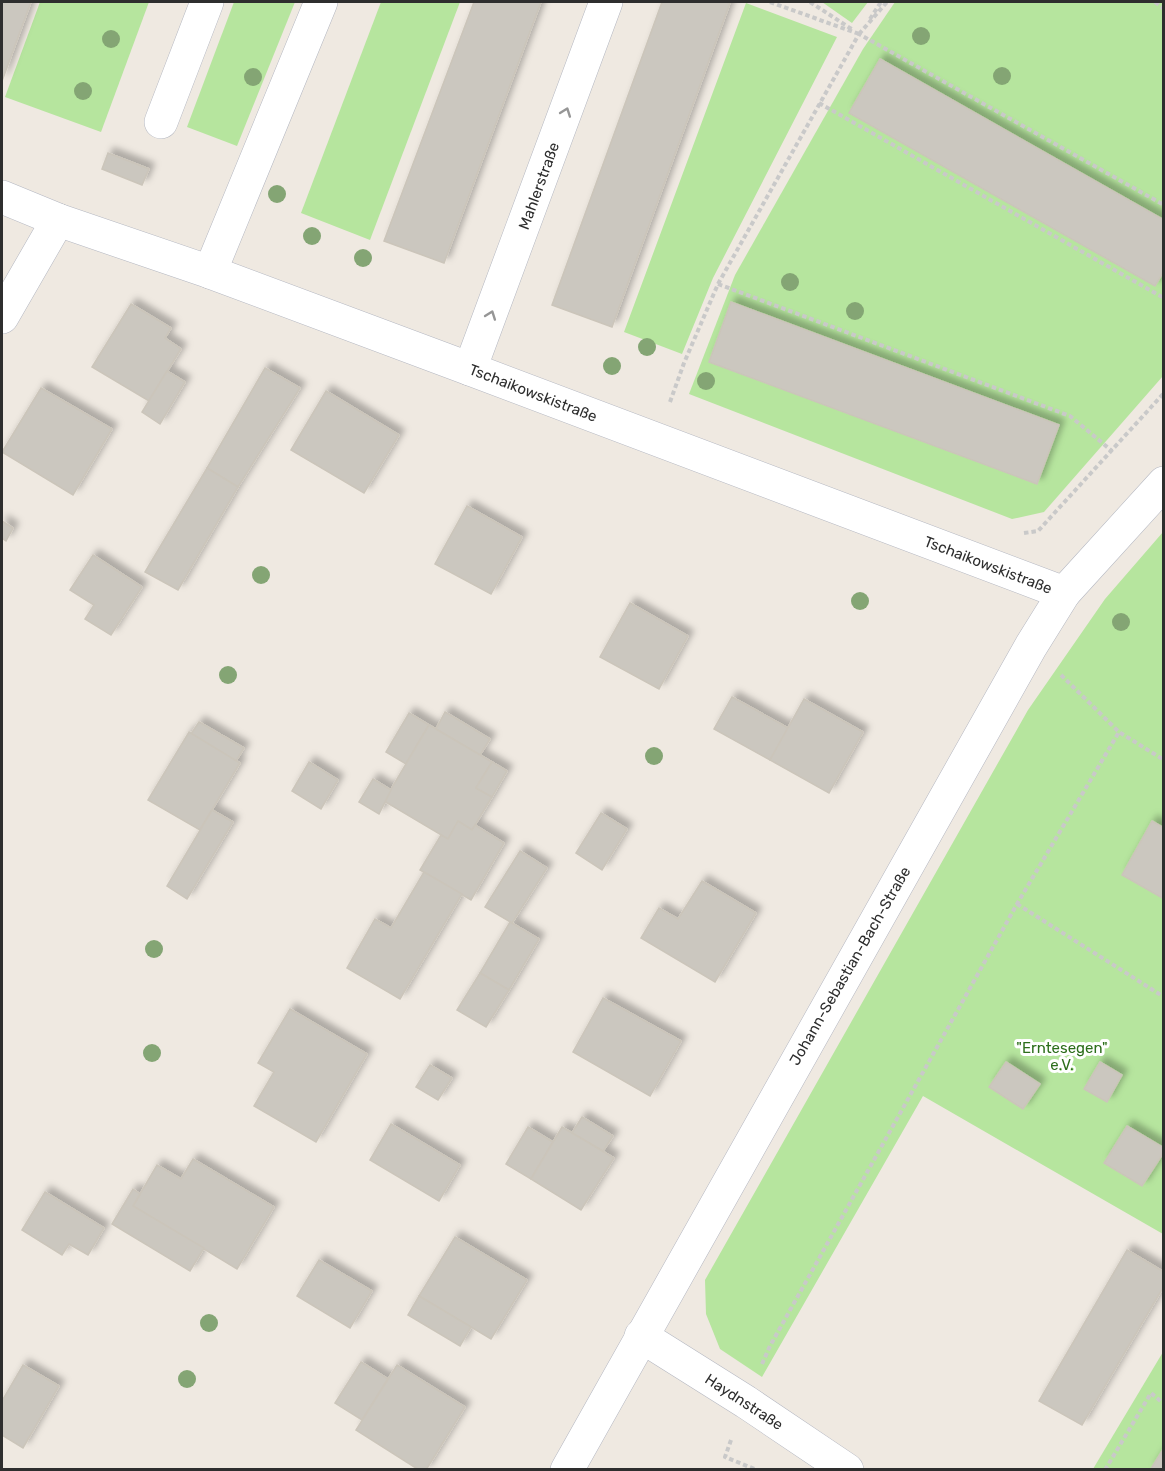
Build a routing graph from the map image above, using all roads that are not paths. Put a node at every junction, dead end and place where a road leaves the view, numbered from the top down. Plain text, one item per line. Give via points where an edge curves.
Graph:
1 (207, 2) edge
2 (321, 2) edge
3 (606, 2) edge
4 (161, 122) dead end
5 (2, 197) edge
6 (58, 220) junction
7 (210, 273) junction
8 (2, 318) edge
9 (470, 369) junction
10 (1164, 483) edge
11 (1064, 593) junction
12 (641, 1336) junction
13 (567, 1470) edge
14 (847, 1470) edge

1 - 4 street
2 - 7 street
9 -> 3 street, Mahlerstraße
5 - 6 street, Tschaikowskistraße
6 - 7 street, Tschaikowskistraße
6 - 8 street
7 - 9 street, Tschaikowskistraße
9 - 11 street, Tschaikowskistraße
10 - 11 street, Johann-Sebastian-Bach-Straße
11 - 12 street, Johann-Sebastian-Bach-Straße
12 - 13 street, Johann-Sebastian-Bach-Straße
12 - 14 street, Haydnstraße

